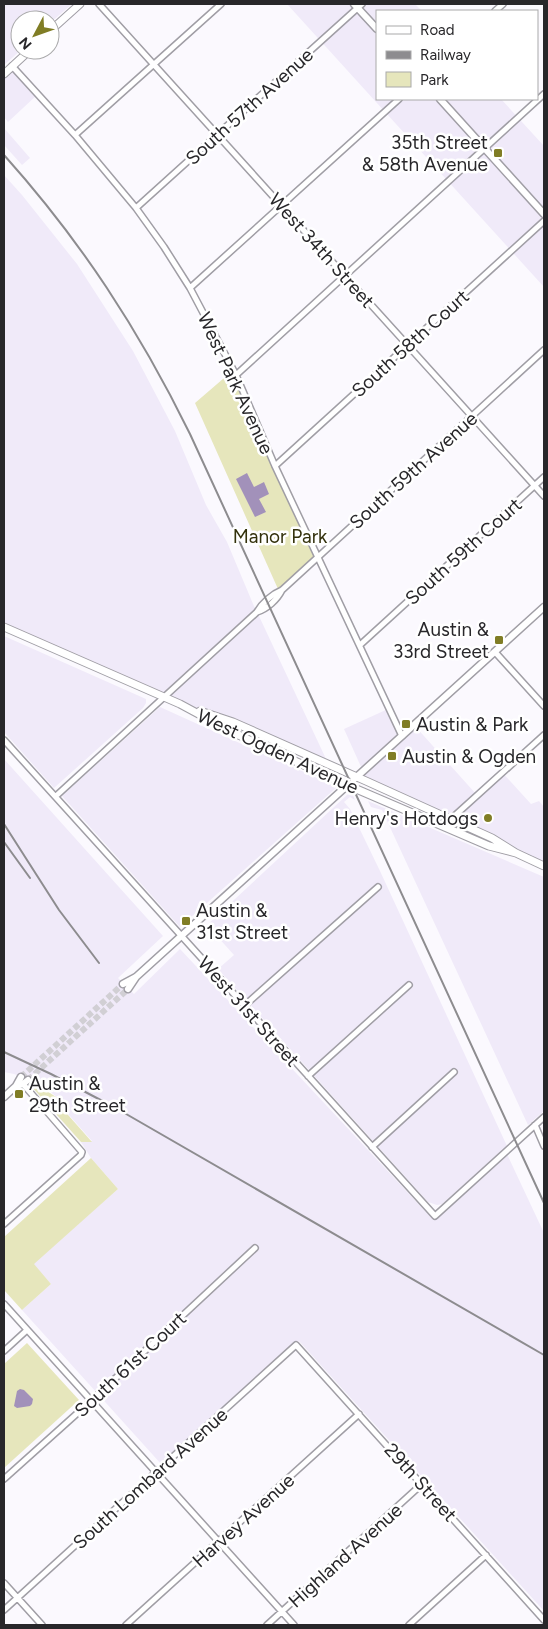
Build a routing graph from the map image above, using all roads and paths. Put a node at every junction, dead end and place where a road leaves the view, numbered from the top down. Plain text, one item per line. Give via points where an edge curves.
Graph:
1 (80, 4) edge
2 (99, 4) edge
3 (221, 4) edge
4 (358, 5) edge
5 (60, 22) edge
6 (376, 28) edge
7 (19, 60) edge
8 (154, 64) junction
9 (12, 66) junction
10 (4, 74) edge
11 (398, 100) edge
12 (441, 100) edge
13 (537, 100) edge
14 (75, 135) junction
15 (218, 135) junction
16 (485, 148) junction
17 (282, 205) junction
18 (136, 208) junction
19 (544, 214) edge
20 (544, 221) edge
21 (345, 276) junction
22 (190, 288) junction
23 (408, 345) junction
24 (544, 350) edge
25 (236, 375) junction
26 (472, 416) junction
27 (275, 466) junction
28 (544, 477) edge
29 (535, 485) junction
30 (544, 496) edge
31 (318, 557) junction
32 (544, 607) edge
33 (4, 627) edge
34 (360, 645) junction
35 (495, 652) junction
36 (164, 697) junction
37 (180, 704) junction
38 (544, 706) edge
39 (544, 735) edge
40 (402, 736) junction
41 (4, 740) edge
42 (357, 776) junction
43 (347, 785) junction
44 (56, 796) junction
45 (451, 819) junction
46 (516, 853) junction
47 (543, 864) edge
48 (378, 887) dead end
49 (180, 936) junction
50 (409, 985) dead end
51 (125, 987) tunnel mouth
52 (244, 1006) junction
53 (454, 1072) dead end
54 (308, 1076) junction
55 (24, 1080) joint
56 (4, 1097) edge
57 (544, 1117) edge
58 (535, 1125) junction
59 (544, 1146) edge
60 (372, 1147) junction
61 (4, 1224) edge
62 (255, 1248) dead end
63 (4, 1304) edge
64 (27, 1330) junction
65 (296, 1345) joint
66 (4, 1351) edge
67 (91, 1401) junction
68 (359, 1414) junction
69 (156, 1473) junction
70 (4, 1479) edge
71 (422, 1484) junction
72 (218, 1542) junction
73 (486, 1555) junction
74 (4, 1583) edge
75 (17, 1598) junction
76 (4, 1610) edge
77 (282, 1612) junction
78 (544, 1620) edge
79 (42, 1625) edge
80 (126, 1625) edge
81 (267, 1625) edge
82 (294, 1625) edge
83 (409, 1625) edge

1 - 5 main road
2 - 8 street, West 34th Street
3 - 8 street
4 - 6 street
4 - 15 street, South 57th Avenue
7 - 9 main road
8 - 14 street
8 - 15 street, West 34th Street
9 - 10 main road
9 - 14 street, West Park Avenue
11 - 17 street
12 - 16 street
13 - 16 street
14 - 18 street, West Park Avenue
15 - 17 street, West 34th Street
15 - 18 street, South 57th Avenue
16 - 19 street
16 - 21 street
17 - 21 street, West 34th Street
17 - 22 street
18 - 22 street, West Park Avenue
20 - 23 street, South 58th Court
21 - 23 street, West 34th Street
21 - 25 street
22 - 25 street, West Park Avenue
23 - 26 street, West 34th Street
23 - 27 street, South 58th Court
24 - 26 street, South 59th Avenue
25 - 27 street, West Park Avenue
26 - 29 street, West 34th Street
26 - 31 street, South 59th Avenue
27 - 31 street, West Park Avenue
28 - 29 street, South 59th Court
29 - 30 street, West 34th Street
29 - 34 street, South 59th Court
31 - 34 street, West Park Avenue
31 - 36 street, South 59th Avenue via 274,601 257,612
32 - 35 street
33 - 36 main road, West Ogden Avenue
34 - 40 street, West Park Avenue
35 - 38 street
35 - 40 street
36 - 37 main road, West Ogden Avenue
36 - 44 street, South 59th Avenue
37 - 42 main road, West Ogden Avenue via 233,722
37 - 43 main road, West Ogden Avenue
39 - 45 street
40 - 42 street
41 - 44 street, West 31st Street
42 - 43 street
42 - 45 main road, West Ogden Avenue
43 - 46 main road, West Ogden Avenue via 489,846
43 - 49 street
44 - 49 street, West 31st Street
45 - 46 main road, West Ogden Avenue
46 - 47 main road, West Ogden Avenue
48 - 52 street
49 - 51 street
49 - 52 street, West 31st Street
50 - 54 street
52 - 54 street, West 31st Street
53 - 60 street
54 - 60 street, West 31st Street
55 - 56 street
55 - 61 street via 82,1152
57 - 58 street
58 - 59 street
58 - 60 street, West 31st Street via 435,1216
62 - 67 street, South 61st Court
63 - 64 street
64 - 66 street
64 - 67 street
65 - 68 street, 29th Street
65 - 69 street, South Lombard Avenue
67 - 69 street
67 - 70 street, South 61st Court
68 - 71 street, 29th Street
68 - 72 street, Harvey Avenue
69 - 72 street
69 - 75 street, South Lombard Avenue
71 - 73 street, 29th Street
71 - 77 street, Highland Avenue
72 - 77 street
72 - 80 street, Harvey Avenue
73 - 78 street, 29th Street
73 - 83 street
74 - 75 street
75 - 76 street, South Lombard Avenue
75 - 79 street
77 - 81 street, Highland Avenue
77 - 82 street

